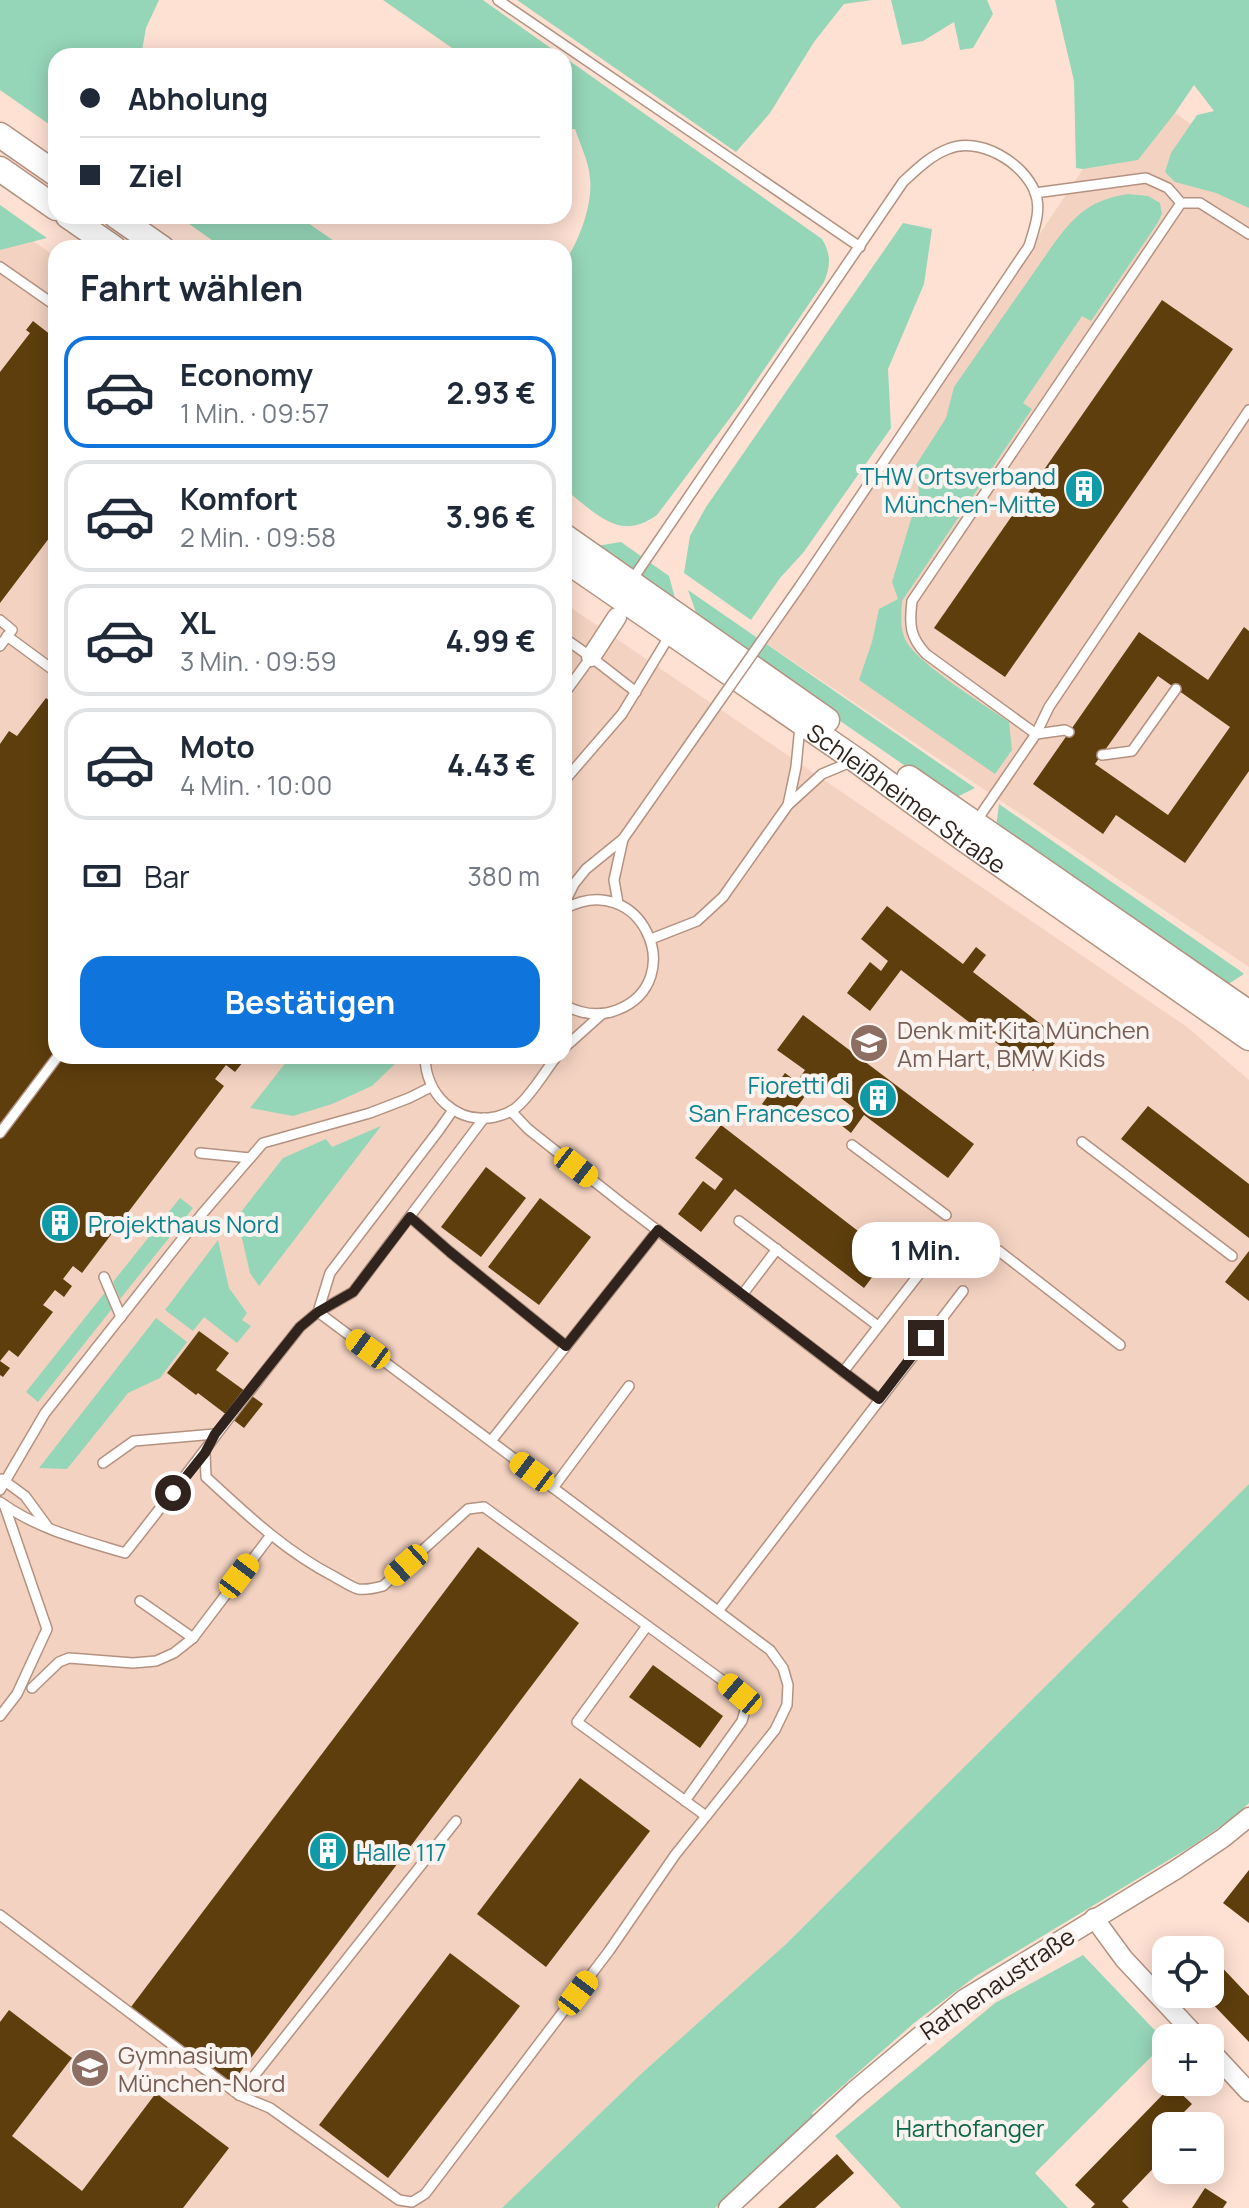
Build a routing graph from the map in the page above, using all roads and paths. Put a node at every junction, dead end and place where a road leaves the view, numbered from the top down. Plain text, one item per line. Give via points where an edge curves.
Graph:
1 (498, 0) edge
2 (568, 48) edge
3 (572, 50) edge
4 (0, 135) edge
5 (48, 168) edge
6 (0, 169) edge
7 (1035, 193) junction
8 (48, 202) edge
9 (1181, 203) junction
10 (80, 224) edge
11 (128, 224) edge
12 (1249, 234) edge
13 (102, 240) edge
14 (150, 240) edge
15 (860, 247) junction
16 (0, 267) edge
17 (48, 300) edge
18 (1249, 410) edge
19 (572, 542) edge
20 (572, 565) edge
21 (630, 582) junction
22 (617, 617) dead end
23 (0, 620) edge
24 (671, 633) junction
25 (7, 636) junction
26 (572, 644) edge
27 (0, 646) edge
28 (591, 657) junction
29 (48, 666) edge
30 (572, 683) edge
31 (1176, 689) dead end
32 (636, 692) junction
33 (800, 722) junction
34 (1069, 732) dead end
35 (1036, 734) junction
36 (1102, 755) dead end
37 (856, 760) junction
38 (572, 772) edge
39 (788, 805) junction
40 (969, 832) junction
41 (623, 839) junction
42 (572, 888) edge
43 (618, 903) junction
44 (572, 904) edge
45 (651, 939) junction
46 (572, 1008) edge
47 (602, 1014) junction
48 (1243, 1017) edge
49 (572, 1041) edge
50 (52, 1064) edge
51 (425, 1064) edge
52 (551, 1064) edge
53 (431, 1087) junction
54 (453, 1110) junction
55 (511, 1111) junction
56 (484, 1118) junction
57 (0, 1133) edge
58 (1082, 1142) dead end
59 (852, 1145) dead end
60 (200, 1153) dead end
61 (250, 1158) junction
62 (946, 1215) dead end
63 (410, 1217) junction
64 (739, 1221) dead end
65 (658, 1230) junction
66 (777, 1249) junction
67 (999, 1251) dead end
68 (934, 1255) dead end
69 (1232, 1256) dead end
70 (104, 1277) dead end
71 (963, 1291) dead end
72 (742, 1295) junction
73 (318, 1312) junction
74 (121, 1317) junction
75 (878, 1326) junction
76 (1120, 1345) dead end
77 (566, 1346) junction
78 (843, 1372) junction
79 (629, 1386) dead end
80 (879, 1399) junction
81 (215, 1434) junction
82 (491, 1441) junction
83 (205, 1453) junction
84 (103, 1463) dead end
85 (0, 1477) edge
86 (553, 1488) junction
87 (0, 1490) edge
88 (0, 1502) edge
89 (49, 1529) junction
90 (271, 1535) junction
91 (140, 1601) dead end
92 (719, 1610) junction
93 (647, 1626) junction
94 (193, 1638) junction
95 (32, 1688) dead end
96 (0, 1716) edge
97 (685, 1801) junction
98 (706, 1816) junction
99 (1249, 1817) edge
100 (456, 1821) dead end
101 (0, 1915) edge
102 (1094, 1918) junction
103 (1185, 2024) edge
104 (1224, 2065) edge
105 (1249, 2092) edge
106 (239, 2095) junction
107 (728, 2208) edge

1 - 2 lane
3 - 15 lane
4 - 5 main road
6 - 8 main road
7 - 9 lane via 1146,178 1168,188
7 - 15 lane via 1022,171 999,155 974,146 950,147 903,182
7 - 41 lane, bridge via 1038,219 1029,246
9 - 12 lane via 1200,203
9 - 35 lane via 912,601 914,641 926,654
10 - 13 main road
11 - 14 main road
15 - 21 lane
16 - 17 lane
18 - 35 lane
19 - 21 main road, Schleißheimer Straße
20 - 24 main road, Schleißheimer Straße
21 - 40 main road, Schleißheimer Straße
22 - 28 street
23 - 25 lane via 12,630
24 - 32 lane
24 - 33 main road, Schleißheimer Straße
25 - 27 lane
25 - 29 lane
26 - 28 lane
28 - 30 lane
28 - 32 lane
31 - 36 lane via 1132,751
32 - 38 lane
33 - 37 main road, Schleißheimer Straße
33 - 39 lane
34 - 35 lane
35 - 40 lane
37 - 39 lane via 822,774
37 - 40 main road, Schleißheimer Straße
39 - 45 lane via 723,897 697,921
40 - 48 main road, Schleißheimer Straße
41 - 42 lane via 586,869
41 - 43 lane via 614,880
43 - 44 lane via 603,899
43 - 45 lane via 640,919
45 - 47 lane via 653,961 644,988 624,1007
46 - 47 lane
47 - 49 lane
50 - 57 lane
51 - 53 lane
52 - 55 lane
53 - 54 lane
53 - 61 lane via 370,1113 263,1143
54 - 56 lane
54 - 73 lane via 330,1273
55 - 56 lane
55 - 65 lane
56 - 63 lane
58 - 69 lane
59 - 62 lane
60 - 61 lane
61 - 74 lane
63 - 73 lane via 353,1292
63 - 77 lane
64 - 66 lane
65 - 72 lane
65 - 77 lane
66 - 72 lane
66 - 75 lane
67 - 76 lane
68 - 75 lane
70 - 74 lane
71 - 80 lane
72 - 78 lane
73 - 81 lane via 300,1327
73 - 82 lane
74 - 87 lane via 45,1413
75 - 78 lane
77 - 82 lane
78 - 80 lane
79 - 86 lane
80 - 92 lane
81 - 83 lane
81 - 84 lane via 134,1441
82 - 86 lane
83 - 89 lane via 125,1553
83 - 90 lane via 206,1477
85 - 89 lane via 25,1496
86 - 92 lane
87 - 96 lane via 47,1629 17,1694
88 - 89 lane
90 - 93 lane via 358,1589 375,1588 468,1509 484,1507
90 - 94 lane
91 - 94 lane
92 - 98 lane via 770,1650 783,1668 787,1705 775,1730
93 - 97 lane via 740,1694 746,1707 742,1721
93 - 97 lane via 577,1722
94 - 95 lane via 156,1661 69,1658
97 - 98 lane
98 - 106 lane via 425,2194 412,2202 399,2200 270,2108
99 - 102 street, Rathenaustraße via 1177,1869
100 - 106 lane
101 - 106 lane
102 - 103 street
102 - 107 street, Rathenaustraße via 964,1999 854,2091
104 - 105 street

